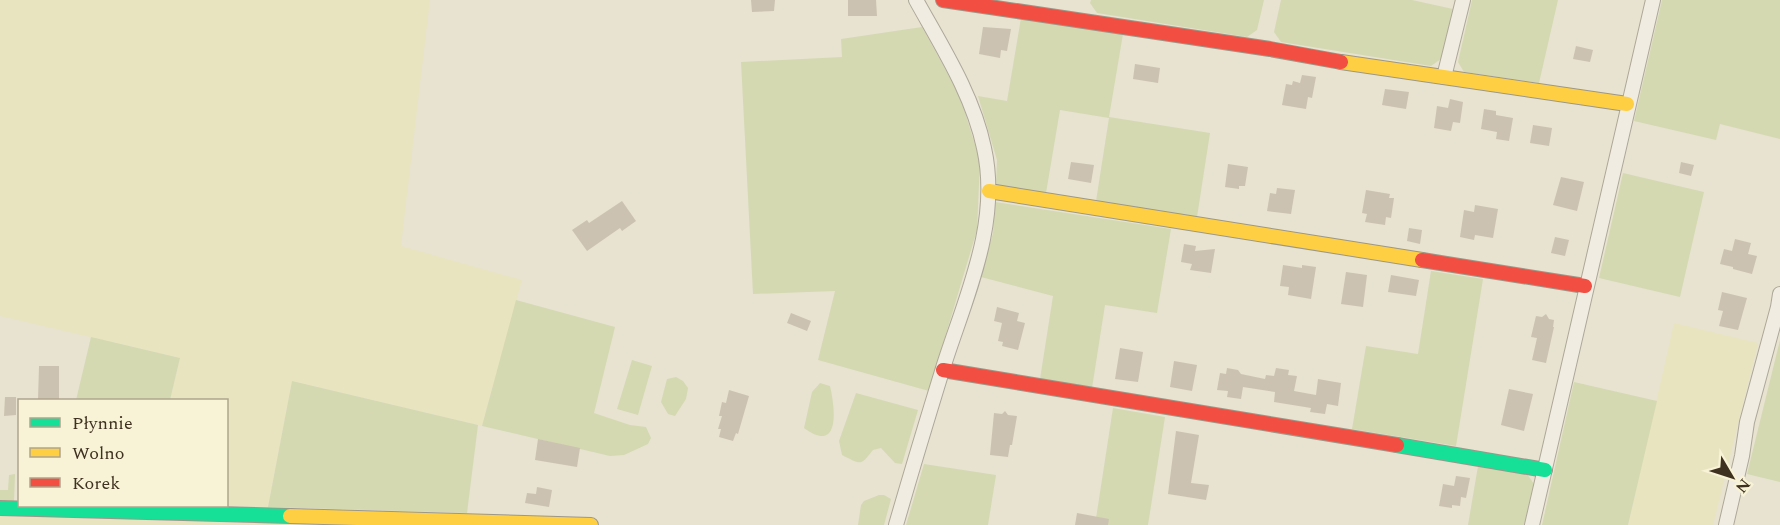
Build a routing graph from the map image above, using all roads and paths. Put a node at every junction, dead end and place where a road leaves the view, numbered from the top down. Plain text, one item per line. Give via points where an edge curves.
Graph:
1 (916, 0) edge
2 (943, 0) edge
3 (1463, 0) edge
4 (1653, 0) edge
5 (1444, 77) junction
6 (1627, 104) junction
7 (988, 191) junction
8 (1585, 286) junction
9 (1780, 294) edge
10 (943, 370) junction
11 (1545, 470) junction
12 (0, 508) edge
13 (591, 525) edge
14 (896, 525) edge
15 (1532, 525) edge
16 (1726, 525) edge

1 - 7 street via 972,108 984,148
2 - 5 street
3 - 5 street
4 - 6 street
5 - 6 street
6 - 8 street
7 - 8 street
7 - 10 street via 985,231
8 - 11 street
9 - 16 street
10 - 11 street
10 - 14 street
11 - 15 street
12 - 13 street

